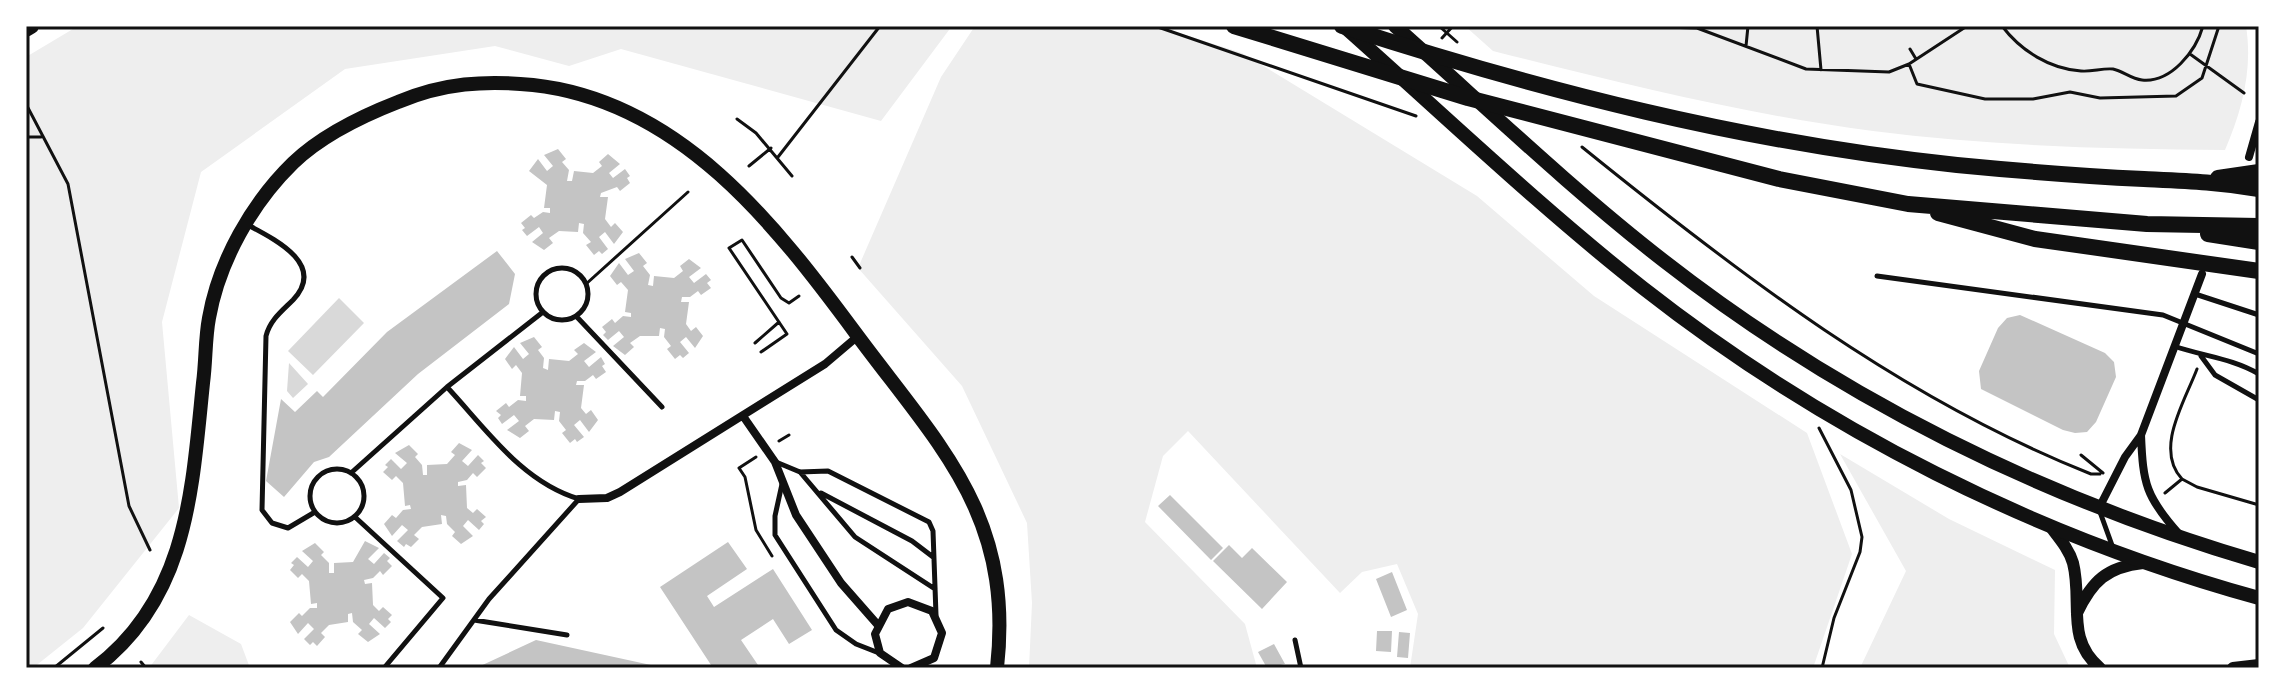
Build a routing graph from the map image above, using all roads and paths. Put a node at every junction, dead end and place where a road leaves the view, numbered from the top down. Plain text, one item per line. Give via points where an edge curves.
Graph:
1 (880, 26) edge
2 (1155, 26) edge
3 (1234, 26) edge
4 (1343, 26) edge
5 (1395, 26) edge
6 (1439, 26) edge
7 (1453, 26) edge
8 (1630, 26) edge
9 (1748, 26) edge
10 (1817, 26) edge
11 (1967, 26) edge
12 (2002, 26) edge
13 (2203, 26) edge
14 (2219, 26) edge
15 (1447, 33) junction
16 (1442, 38) dead end
17 (1461, 46) dead end
18 (1746, 47) junction
19 (1910, 49) dead end
20 (2190, 54) junction
21 (1916, 59) junction
22 (1909, 64) junction
23 (2209, 68) junction
24 (1821, 71) junction
25 (2244, 93) dead end
26 (26, 104) edge
27 (1433, 105) junction
28 (737, 119) dead end
29 (2259, 122) edge
30 (26, 137) edge
31 (41, 137) junction
32 (1574, 140) dead end
33 (771, 148) junction
34 (778, 157) junction
35 (2249, 157) dead end
36 (749, 166) dead end
37 (2259, 172) edge
38 (792, 176) dead end
39 (2204, 180) junction
40 (2259, 189) edge
41 (688, 192) dead end
42 (1908, 204) junction
43 (244, 223) junction
44 (2147, 224) junction
45 (2259, 226) edge
46 (2259, 242) edge
47 (852, 257) dead end
48 (860, 268) dead end
49 (2259, 271) edge
50 (2202, 274) dead end
51 (1877, 276) dead end
52 (586, 284) junction
53 (2194, 294) junction
54 (799, 296) dead end
55 (543, 312) junction
56 (2259, 315) edge
57 (576, 316) junction
58 (779, 322) junction
59 (2183, 323) junction
60 (858, 336) junction
61 (755, 343) dead end
62 (2174, 346) junction
63 (761, 352) dead end
64 (2259, 354) edge
65 (2201, 356) junction
66 (2259, 374) edge
67 (447, 387) junction
68 (2259, 400) edge
69 (662, 407) dead end
70 (743, 416) junction
71 (1813, 417) dead end
72 (2141, 435) junction
73 (775, 462) junction
74 (800, 472) junction
75 (351, 473) junction
76 (2104, 473) dead end
77 (2182, 479) junction
78 (783, 483) junction
79 (816, 491) junction
80 (2162, 495) dead end
81 (579, 499) junction
82 (2259, 505) edge
83 (2099, 508) junction
84 (315, 512) junction
85 (355, 517) junction
86 (2050, 526) junction
87 (2182, 538) junction
88 (150, 550) dead end
89 (2115, 552) junction
90 (934, 558) junction
91 (2259, 562) edge
92 (2143, 563) junction
93 (936, 589) junction
94 (2259, 598) edge
95 (936, 615) junction
96 (2076, 616) junction
97 (474, 620) junction
98 (877, 624) junction
99 (103, 628) dead end
100 (567, 635) dead end
101 (1295, 640) dead end
102 (880, 653) junction
103 (141, 662) dead end
104 (930, 665) edge
105 (2259, 665) edge
106 (54, 668) edge
107 (95, 668) edge
108 (146, 668) edge
109 (384, 668) edge
110 (439, 668) edge
111 (902, 668) edge
112 (911, 668) edge
113 (997, 668) edge
114 (1301, 668) edge
115 (1822, 668) edge
116 (2100, 668) edge
117 (2233, 668) edge

1 - 34 path
2 - 27 path via 1415,117
3 - 42 highway via 1411,82 1721,167
4 - 27 main road
4 - 39 highway via 1633,111 1788,141 1956,165
5 - 83 main road via 1617,223 1718,301 1900,415 2023,477
6 - 15 path
7 - 15 path
8 - 18 path via 1697,28
9 - 18 path
10 - 24 path
11 - 21 path
12 - 20 path via 2030,53 2070,70 2111,69 2152,79
13 - 20 path
14 - 23 path
15 - 16 path
15 - 17 path
18 - 24 path via 1785,64
19 - 21 path
20 - 23 path
21 - 22 path
22 - 23 path via 1917,84 1962,96 2009,100 2070,92 2100,98 2165,98 2186,92
22 - 24 path via 1889,72
23 - 25 path
26 - 31 path
27 - 86 main road via 1605,257 1738,357 1874,440
28 - 33 path
29 - 35 street
30 - 31 path
31 - 88 path via 68,184 129,506
32 - 76 path via 1773,296 1902,379 2038,453 2091,474
33 - 34 path
33 - 36 path
34 - 38 path
37 - 39 highway
39 - 40 highway
41 - 52 path
42 - 44 highway
42 - 49 highway via 2035,239
43 - 60 main road via 294,162 359,118 427,90 474,82 558,88 627,110 684,145 797,252
43 - 84 lane via 298,258 305,275 302,289 266,336 262,510 272,523 288,528
43 - 107 main road via 209,317 187,509 174,564 126,645
44 - 45 highway
44 - 46 highway
47 - 48 path
50 - 53 street
51 - 59 lane via 2163,315
52 - 55 lane via 575,271 551,270 536,289
52 - 57 lane via 587,302
53 - 56 lane
53 - 59 street
54 - 58 path via 789,303 781,298 742,240 729,248
55 - 57 lane via 559,320
55 - 67 lane
57 - 69 lane
58 - 61 path
58 - 63 path via 787,334
59 - 62 street
59 - 64 lane
60 - 70 street via 825,364
60 - 113 main road via 930,428 963,478 981,518 995,580
62 - 65 lane
62 - 72 street
65 - 66 lane
65 - 68 lane via 2215,375
65 - 77 path via 2169,448
67 - 75 lane
67 - 81 lane via 526,473
70 - 73 street
70 - 81 street via 620,492
71 - 115 path via 1851,490 1862,537
72 - 83 street
72 - 87 street via 2147,492
73 - 74 lane
73 - 78 street
74 - 79 lane
74 - 90 lane via 828,471 921,516 933,531
75 - 84 lane via 333,469 317,478 309,495
75 - 85 lane via 364,493
77 - 80 path
77 - 82 path
78 - 98 street via 796,515 841,583
78 - 102 lane via 775,535 836,630
79 - 90 lane
79 - 93 lane via 855,537
81 - 97 lane
83 - 87 main road
83 - 89 lane
84 - 85 lane via 338,524
85 - 109 lane via 443,598
86 - 89 main road
86 - 96 street via 2073,564
87 - 91 main road
89 - 92 main road
90 - 93 lane
92 - 94 main road
92 - 96 street via 2100,576
93 - 95 lane
95 - 98 street via 922,604 908,602 888,609
95 - 104 street via 942,640
96 - 116 street via 2081,645
97 - 100 lane
97 - 110 lane
98 - 102 street
99 - 106 path
101 - 114 lane
102 - 111 street
103 - 108 path
104 - 112 street
105 - 117 street

